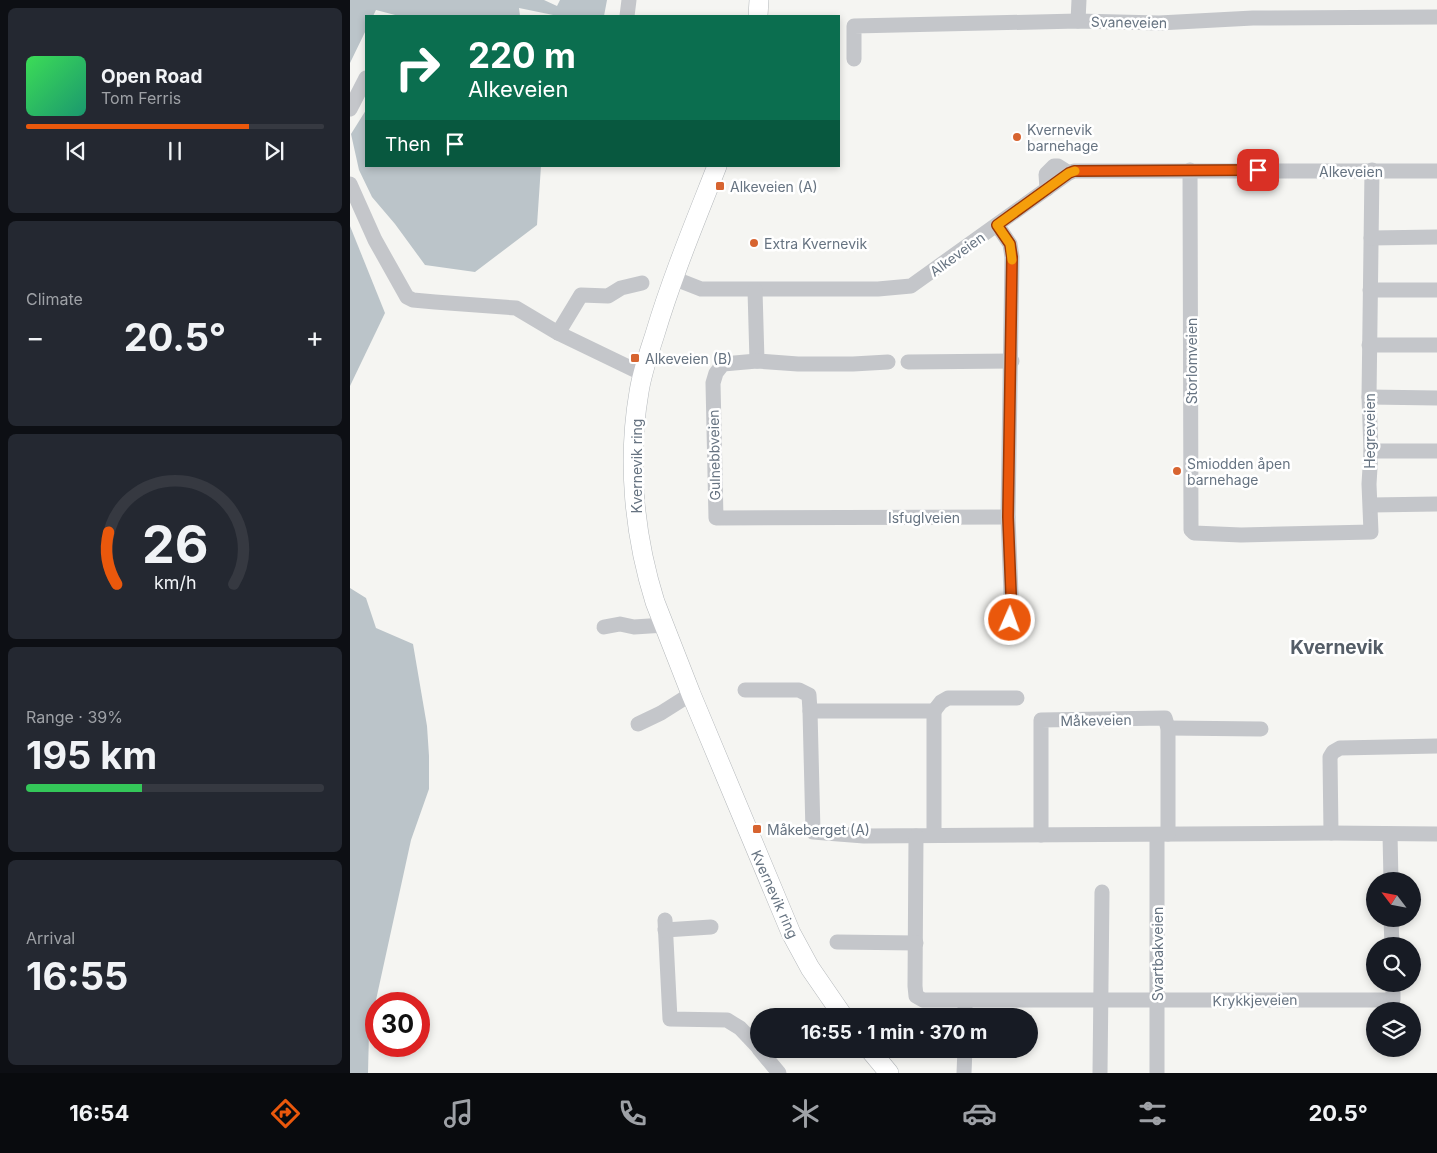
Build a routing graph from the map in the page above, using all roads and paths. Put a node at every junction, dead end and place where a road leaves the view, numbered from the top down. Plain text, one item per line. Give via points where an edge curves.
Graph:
1 (628, 0) edge
2 (759, 0) edge
3 (1079, 0) edge
4 (627, 15) edge
5 (758, 15) edge
6 (1437, 17) edge
7 (1078, 21) junction
8 (854, 59) dead end
9 (365, 80) edge
10 (350, 109) edge
11 (717, 167) edge
12 (1190, 170) junction
13 (1372, 170) junction
14 (1437, 171) edge
15 (350, 184) edge
16 (997, 225) junction
17 (1437, 237) edge
18 (1371, 238) junction
19 (674, 278) junction
20 (642, 283) dead end
21 (755, 290) junction
22 (1370, 290) junction
23 (1437, 290) edge
24 (558, 333) junction
25 (1369, 345) junction
26 (1437, 345) edge
27 (757, 361) junction
28 (1012, 361) junction
29 (888, 362) dead end
30 (908, 362) dead end
31 (643, 374) junction
32 (1369, 397) junction
33 (1437, 398) edge
34 (1371, 451) junction
35 (1437, 451) edge
36 (1437, 504) edge
37 (1371, 505) junction
38 (840, 517) joint
39 (1008, 517) junction
40 (1212, 534) joint
41 (1010, 620) dead end
42 (665, 625) junction
43 (604, 627) dead end
44 (745, 690) dead end
45 (691, 694) junction
46 (1016, 698) dead end
47 (810, 711) junction
48 (934, 711) junction
49 (638, 724) dead end
50 (1168, 728) junction
51 (1261, 729) dead end
52 (1437, 746) edge
53 (1331, 833) junction
54 (934, 834) junction
55 (1390, 834) junction
56 (1437, 834) edge
57 (1041, 835) junction
58 (1162, 835) junction
59 (916, 836) junction
60 (1390, 872) edge
61 (1102, 892) dead end
62 (711, 927) dead end
63 (837, 942) dead end
64 (916, 943) junction
65 (1393, 992) edge
66 (1101, 1000) junction
67 (965, 1001) junction
68 (1157, 1001) junction
69 (838, 1008) edge
70 (965, 1008) edge
71 (750, 1039) edge
72 (767, 1058) edge
73 (876, 1058) edge
74 (965, 1058) edge
75 (779, 1073) edge
76 (889, 1073) edge
77 (964, 1073) edge
78 (1100, 1073) edge
79 (1157, 1073) edge

1 - 4 street
2 - 5 main road
3 - 7 street
6 - 7 street, Svaneveien via 1253,18 1159,23
7 - 8 street, Svaneveien via 854,26
9 - 10 street
11 - 19 main road, Kvernevik ring
12 - 13 street, Alkeveien
12 - 16 street, Alkeveien via 1069,173
12 - 40 street, Storlomveien via 1191,530
13 - 14 street, Alkeveien
13 - 18 street, Hegreveien
15 - 24 street via 375,240 407,298 516,308
16 - 21 street, Alkeveien via 911,286
16 - 28 street via 1010,244 1012,257
17 - 18 street
18 - 22 street, Hegreveien
19 - 21 street, Alkeveien via 701,289
19 - 31 main road, Kvernevik ring
20 - 24 street via 621,288 608,296 581,295
21 - 27 street
22 - 23 street
22 - 25 street, Hegreveien
24 - 31 street
25 - 26 street
25 - 32 street, Hegreveien
27 - 29 street, Gulnebbveien via 798,364
27 - 38 street, Gulnebbveien via 724,364 713,383 716,518
28 - 30 street
28 - 39 street
31 - 42 main road, Kvernevik ring via 634,439 636,519 648,578
32 - 33 street
32 - 34 street, Hegreveien
34 - 35 street
34 - 37 street, Hegreveien
36 - 37 street
37 - 40 street, Hegreveien via 1371,532
38 - 39 street, Isfuglveien
39 - 41 street
42 - 43 street
42 - 45 main road, Kvernevik ring
44 - 47 street via 799,690 809,695
45 - 49 street
45 - 69 main road, Kvernevik ring via 791,933
46 - 48 street via 948,698
47 - 48 street
47 - 59 street via 813,832
48 - 54 street
50 - 51 street, Måkeveien
50 - 57 street, Måkeveien via 1165,718 1041,720
50 - 58 street
52 - 53 street via 1340,748 1333,752 1330,757
53 - 55 street
53 - 58 street
54 - 57 street
54 - 59 street
55 - 56 street
55 - 60 street
57 - 58 street
58 - 68 street, Svartbakveien
59 - 64 street, Krykkjeveien
61 - 66 street
62 - 71 street via 665,925 670,1019 727,1020
63 - 64 street
64 - 67 street, Krykkjeveien via 916,996 923,1000
65 - 68 street, Krykkjeveien via 1393,1000
66 - 67 street, Krykkjeveien
66 - 68 street, Krykkjeveien
66 - 78 street
67 - 70 street
68 - 79 street, Svartbakveien
72 - 75 street
73 - 76 main road
74 - 77 street

